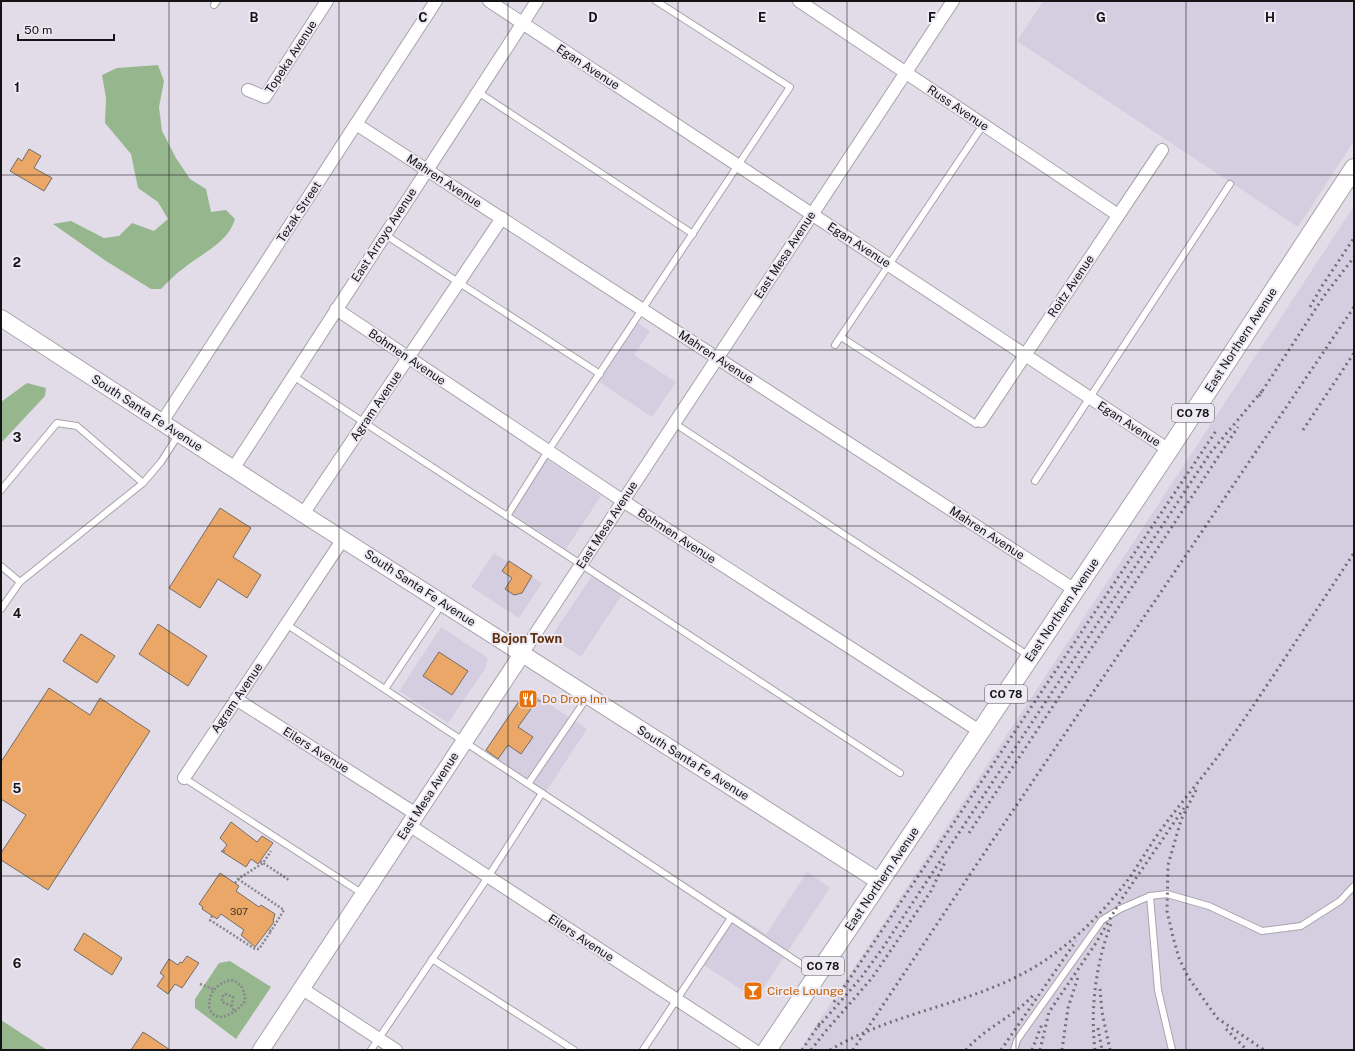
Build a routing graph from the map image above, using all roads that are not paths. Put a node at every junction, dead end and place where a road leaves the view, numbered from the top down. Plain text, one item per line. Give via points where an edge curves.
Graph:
1 (327, 1) edge
2 (436, 1) edge
3 (489, 1) edge
4 (537, 1) edge
5 (656, 1) edge
6 (799, 1) edge
7 (953, 1) edge
8 (523, 24) junction
9 (905, 73) junction
10 (248, 90) dead end
11 (478, 92) junction
12 (356, 124) junction
13 (983, 125) junction
14 (1162, 150) dead end
15 (738, 166) junction
16 (1354, 168) edge
17 (426, 170) junction
18 (1230, 184) dead end
19 (812, 214) junction
20 (1118, 215) junction
21 (502, 218) junction
22 (384, 234) junction
23 (693, 234) junction
24 (889, 265) junction
25 (459, 282) junction
26 (336, 309) junction
27 (643, 309) junction
28 (1, 318) edge
29 (840, 337) junction
30 (835, 345) dead end
31 (1025, 355) junction
32 (717, 357) junction
33 (408, 358) junction
34 (600, 374) junction
35 (293, 376) junction
36 (1090, 397) junction
37 (981, 421) joint
38 (162, 422) junction
39 (365, 422) junction
40 (674, 423) junction
41 (179, 434) junction
42 (1169, 450) junction
43 (548, 451) junction
44 (233, 469) junction
45 (1035, 481) dead end
46 (143, 483) junction
47 (1, 490) edge
48 (623, 501) junction
49 (303, 514) junction
50 (507, 516) junction
51 (343, 539) junction
52 (581, 564) junction
53 (1, 566) edge
54 (20, 582) junction
55 (1075, 590) junction
56 (443, 603) junction
57 (1, 610) edge
58 (286, 624) junction
59 (522, 654) junction
60 (1031, 657) junction
61 (385, 689) junction
62 (588, 696) junction
63 (236, 699) junction
64 (981, 732) junction
65 (464, 741) junction
66 (900, 773) dead end
67 (184, 778) joint
68 (528, 784) junction
69 (542, 793) junction
70 (412, 820) junction
71 (488, 877) junction
72 (880, 882) junction
73 (1354, 886) edge
74 (363, 894) junction
75 (1150, 896) junction
76 (731, 918) junction
77 (432, 959) junction
78 (817, 975) junction
79 (301, 988) junction
80 (676, 1000) junction
81 (378, 1039) junction
82 (261, 1050) edge
83 (371, 1050) edge
84 (396, 1050) edge
85 (574, 1050) edge
86 (643, 1050) edge
87 (754, 1050) edge
88 (767, 1050) edge
89 (1014, 1050) edge
90 (1172, 1050) edge

1 - 10 street, Topeka Avenue via 265,97
2 - 12 street, Tezak Street
3 - 8 street, Egan Avenue
4 - 8 street, East Arroyo Avenue
5 - 15 lane via 790,87
6 - 9 street, Russ Avenue
7 - 9 street, East Mesa Avenue
8 - 11 street, East Arroyo Avenue
8 - 15 street, Egan Avenue
9 - 13 street, Russ Avenue
9 - 19 street, East Mesa Avenue
11 - 17 street, East Arroyo Avenue
11 - 23 lane
12 - 17 street, Mahren Avenue
12 - 38 street, Tezak Street
13 - 20 street, Russ Avenue
13 - 24 lane
14 - 20 street, Roitz Avenue
15 - 19 street, Egan Avenue
15 - 23 lane
16 - 42 main road, East Northern Avenue / CO 78
17 - 21 street, Mahren Avenue
17 - 22 street, East Arroyo Avenue
18 - 36 lane
19 - 24 street, Egan Avenue
19 - 32 street, East Mesa Avenue
20 - 31 street, Roitz Avenue
21 - 25 street, Agram Avenue
21 - 27 street, Mahren Avenue
22 - 25 lane
22 - 26 street, East Arroyo Avenue
23 - 27 lane
24 - 29 lane
24 - 31 street, Egan Avenue
25 - 33 street, Agram Avenue
25 - 34 lane
26 - 33 street, Bohmen Avenue
26 - 35 street, East Arroyo Avenue
27 - 32 street, Mahren Avenue
27 - 34 lane
28 - 38 street, South Santa Fe Avenue
29 - 30 lane
29 - 37 lane via 976,424
31 - 36 street, Egan Avenue
31 - 37 street, Roitz Avenue
32 - 40 street, East Mesa Avenue
32 - 55 street, Mahren Avenue
33 - 39 street, Agram Avenue
33 - 43 street, Bohmen Avenue
34 - 43 lane
35 - 39 lane
35 - 44 street, East Arroyo Avenue
36 - 42 street, Egan Avenue
36 - 45 lane
38 - 41 street, South Santa Fe Avenue
39 - 49 street, Agram Avenue
39 - 50 lane
40 - 48 street, East Mesa Avenue
40 - 60 lane
41 - 44 street, South Santa Fe Avenue
41 - 46 lane via 161,462
42 - 55 main road, East Northern Avenue / CO 78
43 - 48 street, Bohmen Avenue
43 - 50 lane
44 - 49 street, South Santa Fe Avenue
46 - 47 lane via 77,426 56,423
46 - 54 lane
48 - 52 street, East Mesa Avenue
48 - 64 street, Bohmen Avenue
49 - 51 street, South Santa Fe Avenue
50 - 52 lane
51 - 56 street, South Santa Fe Avenue
51 - 58 street, Agram Avenue
52 - 59 street, East Mesa Avenue
52 - 66 lane
53 - 54 lane
54 - 57 lane
55 - 60 main road, East Northern Avenue / CO 78
56 - 59 street, South Santa Fe Avenue
56 - 61 lane
58 - 61 lane
58 - 63 street, Agram Avenue
59 - 62 street, South Santa Fe Avenue
59 - 65 street, East Mesa Avenue
60 - 64 main road, East Northern Avenue / CO 78
61 - 65 lane
62 - 68 lane
62 - 72 street, South Santa Fe Avenue
63 - 67 street, Agram Avenue
63 - 70 street, Eilers Avenue
64 - 72 main road, East Northern Avenue / CO 78
65 - 68 lane
65 - 70 street, East Mesa Avenue
67 - 74 lane
68 - 69 lane
69 - 71 lane
69 - 76 lane
70 - 71 street, Eilers Avenue
70 - 74 street, East Mesa Avenue
71 - 77 lane
71 - 80 street, Eilers Avenue
72 - 78 main road, East Northern Avenue / CO 78
73 - 75 lane via 1340,901 1301,926 1262,932 1210,906 1167,894
74 - 79 street, East Mesa Avenue
75 - 89 lane via 1102,920 1016,1040
75 - 90 lane via 1158,990
76 - 78 lane
76 - 80 lane
77 - 81 lane
77 - 85 lane
78 - 88 main road, East Northern Avenue / CO 78
79 - 81 street
79 - 82 street, East Mesa Avenue
80 - 86 lane
80 - 87 street, Eilers Avenue
81 - 83 lane
81 - 84 street

